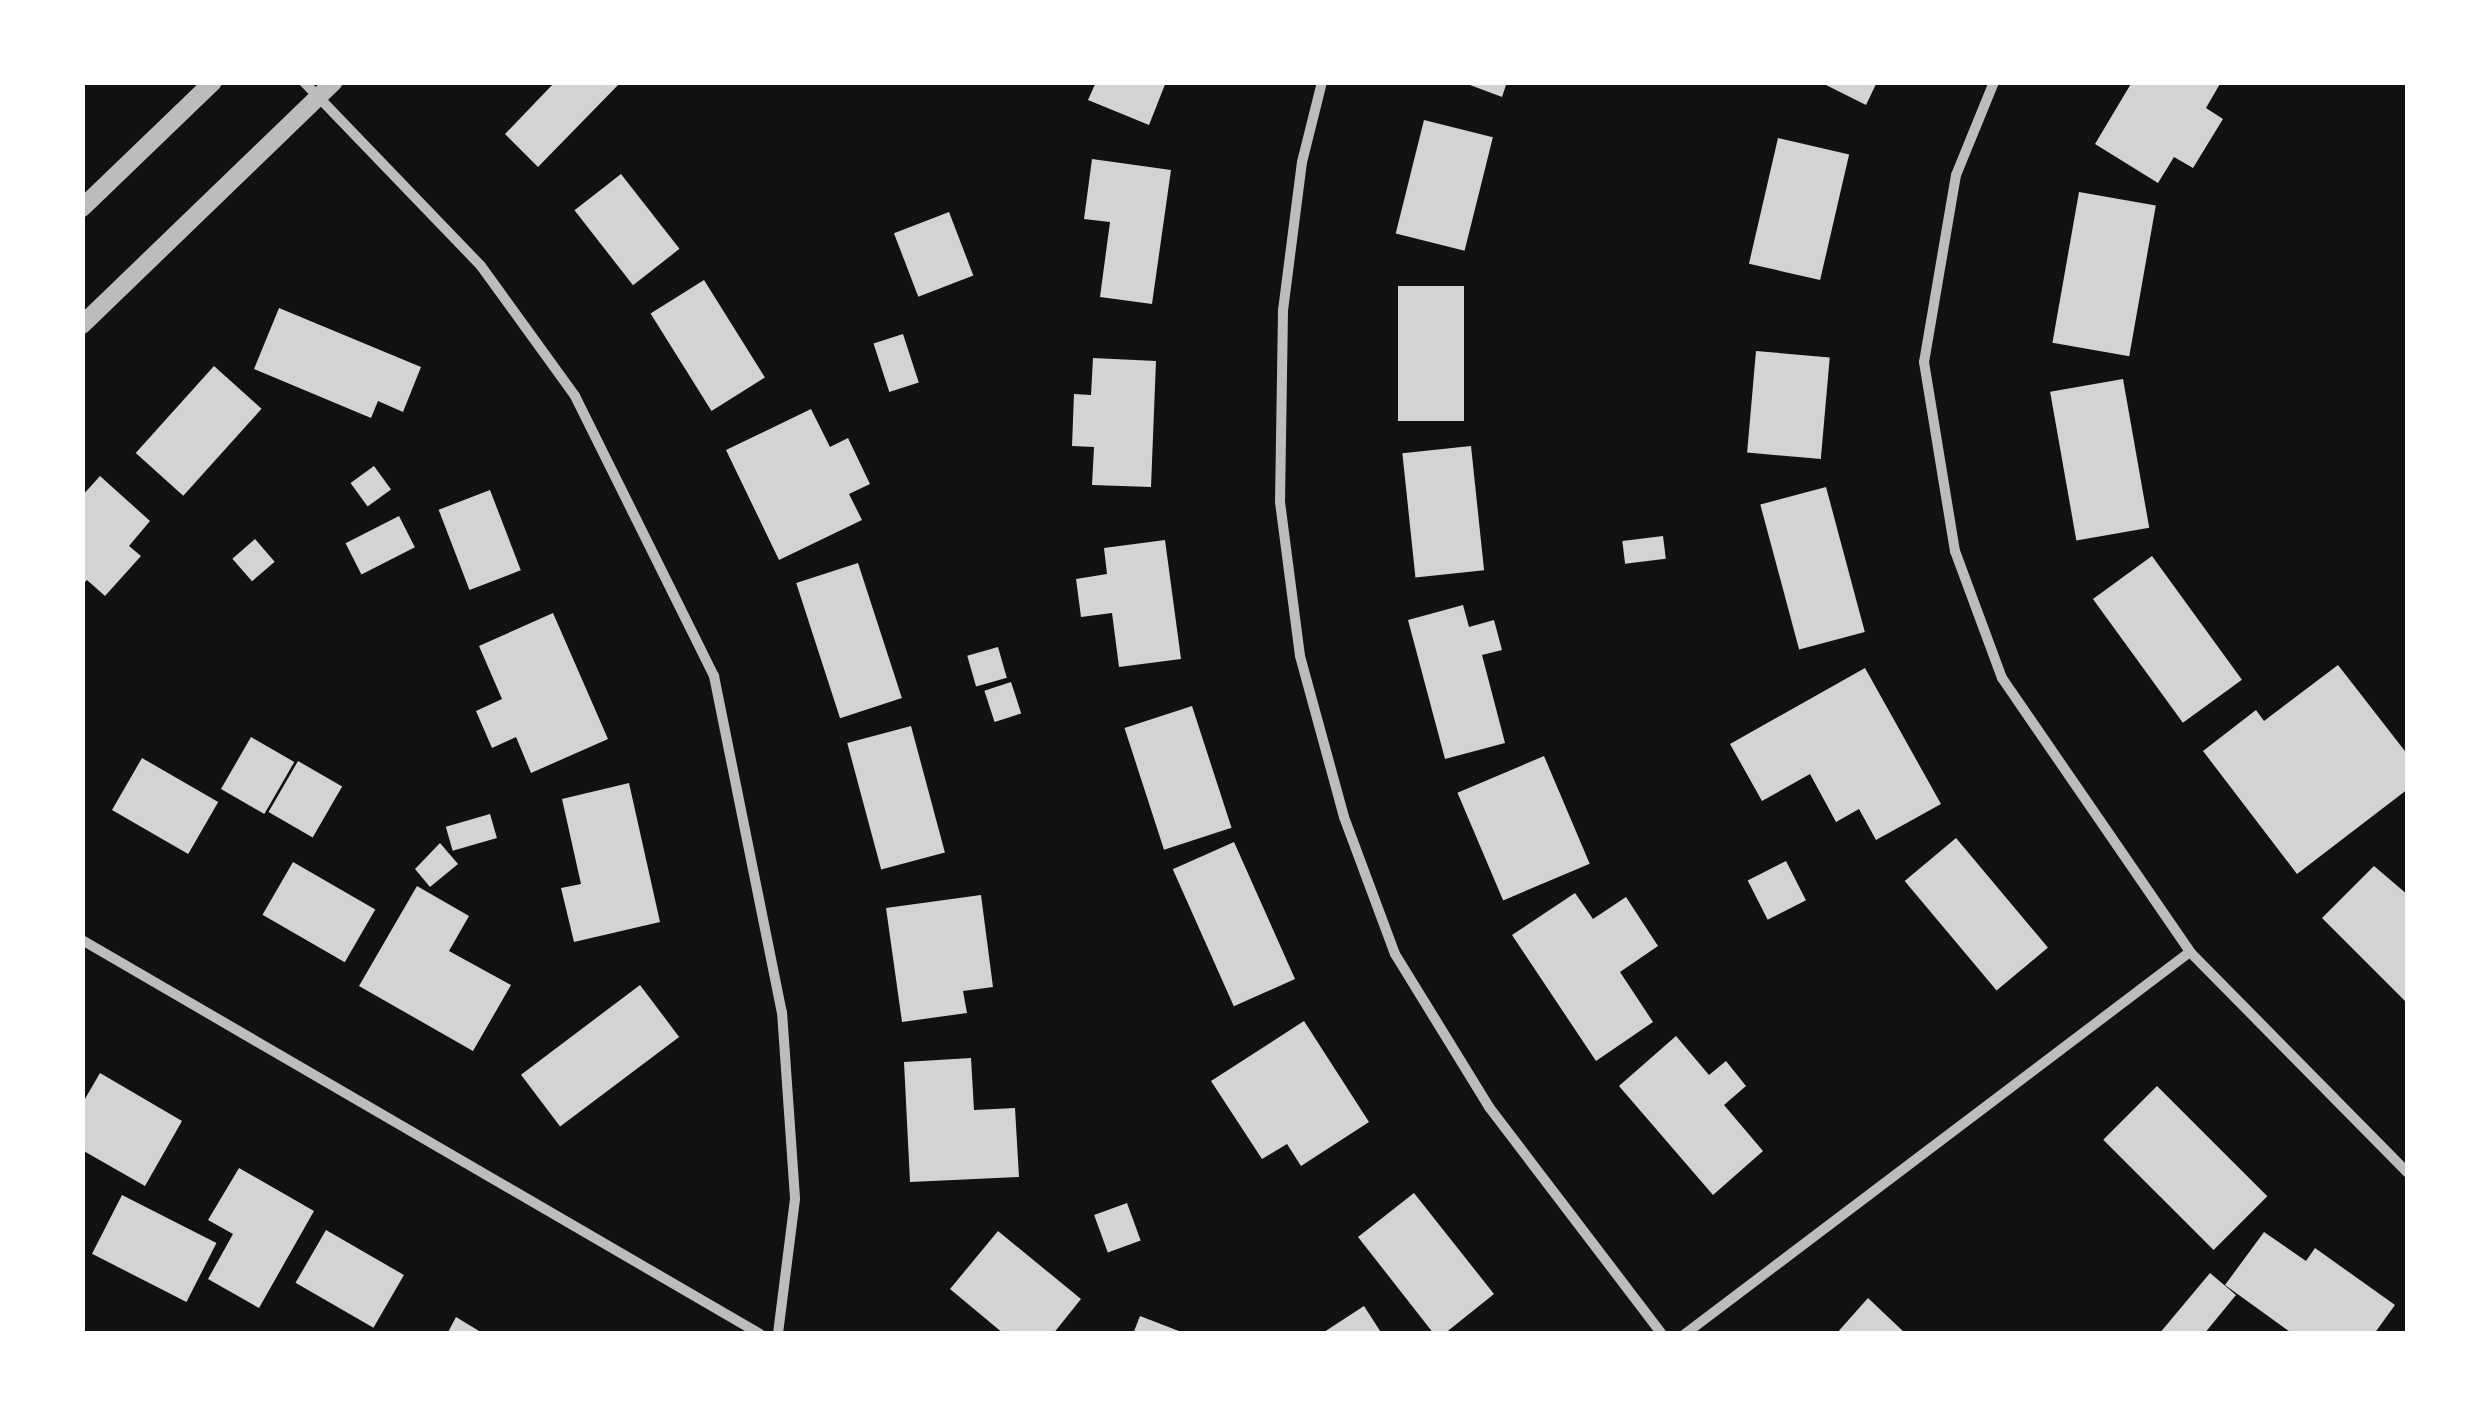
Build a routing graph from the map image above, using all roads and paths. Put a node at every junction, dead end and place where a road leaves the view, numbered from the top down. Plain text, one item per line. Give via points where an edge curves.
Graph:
1 (213, 82) edge
2 (304, 82) edge
3 (334, 82) edge
4 (1322, 82) edge
5 (1994, 82) edge
6 (318, 98) junction
7 (82, 208) edge
8 (82, 325) edge
9 (82, 940) edge
10 (2190, 952) junction
11 (2408, 1172) edge
12 (760, 1334) edge
13 (778, 1334) edge
14 (1662, 1334) edge
15 (1685, 1334) edge

1 - 7 street
2 - 6 street
3 - 6 street
4 - 14 street via 1302,162 1283,312 1280,502 1305,674 1344,817 1396,954 1488,1107
5 - 10 street via 1956,175 1924,362 1955,551 2002,678
6 - 8 street
6 - 13 street via 481,266 575,396 714,676 782,1012 796,1199
9 - 12 street
10 - 11 street
10 - 15 street

